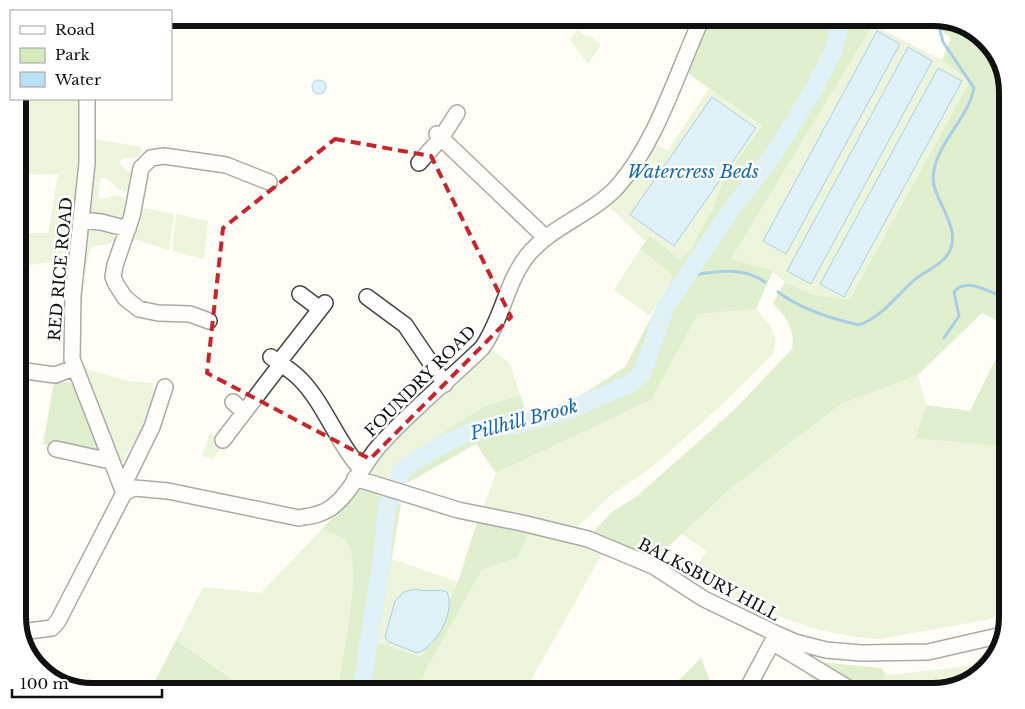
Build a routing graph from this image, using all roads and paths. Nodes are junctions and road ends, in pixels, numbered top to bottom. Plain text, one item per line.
1 (698, 26) edge
2 (87, 100) edge
3 (457, 113) dead end
4 (439, 136) junction
5 (419, 163) dead end
6 (269, 182) dead end
7 (81, 220) junction
8 (128, 229) junction
9 (546, 238) junction
10 (300, 294) dead end
11 (367, 297) dead end
12 (205, 322) dead end
13 (277, 361) junction
14 (74, 368) junction
15 (26, 371) edge
16 (445, 384) junction
17 (165, 387) dead end
18 (223, 440) dead end
19 (56, 449) dead end
20 (110, 461) junction
21 (358, 474) junction
22 (123, 490) junction
23 (28, 631) edge
24 (996, 636) edge
25 (775, 638) junction
26 (751, 683) edge
27 (839, 683) edge

1 - 9 street, FOUNDRY ROAD
2 - 7 street, RED RICE ROAD
3 - 4 street
4 - 5 street
4 - 9 street
6 - 8 street
7 - 8 street
7 - 14 street, RED RICE ROAD
8 - 12 street
9 - 16 street, FOUNDRY ROAD
10 - 13 street
11 - 16 street
13 - 18 street
13 - 21 street
14 - 15 street
14 - 20 street, RED RICE ROAD
16 - 21 street, FOUNDRY ROAD
17 - 22 street
19 - 20 street
20 - 22 street, RED RICE ROAD
21 - 22 street, FOUNDRY ROAD
21 - 25 street, BALKSBURY HILL
22 - 23 street
24 - 25 street, BALKSBURY HILL
25 - 26 street
25 - 27 street

